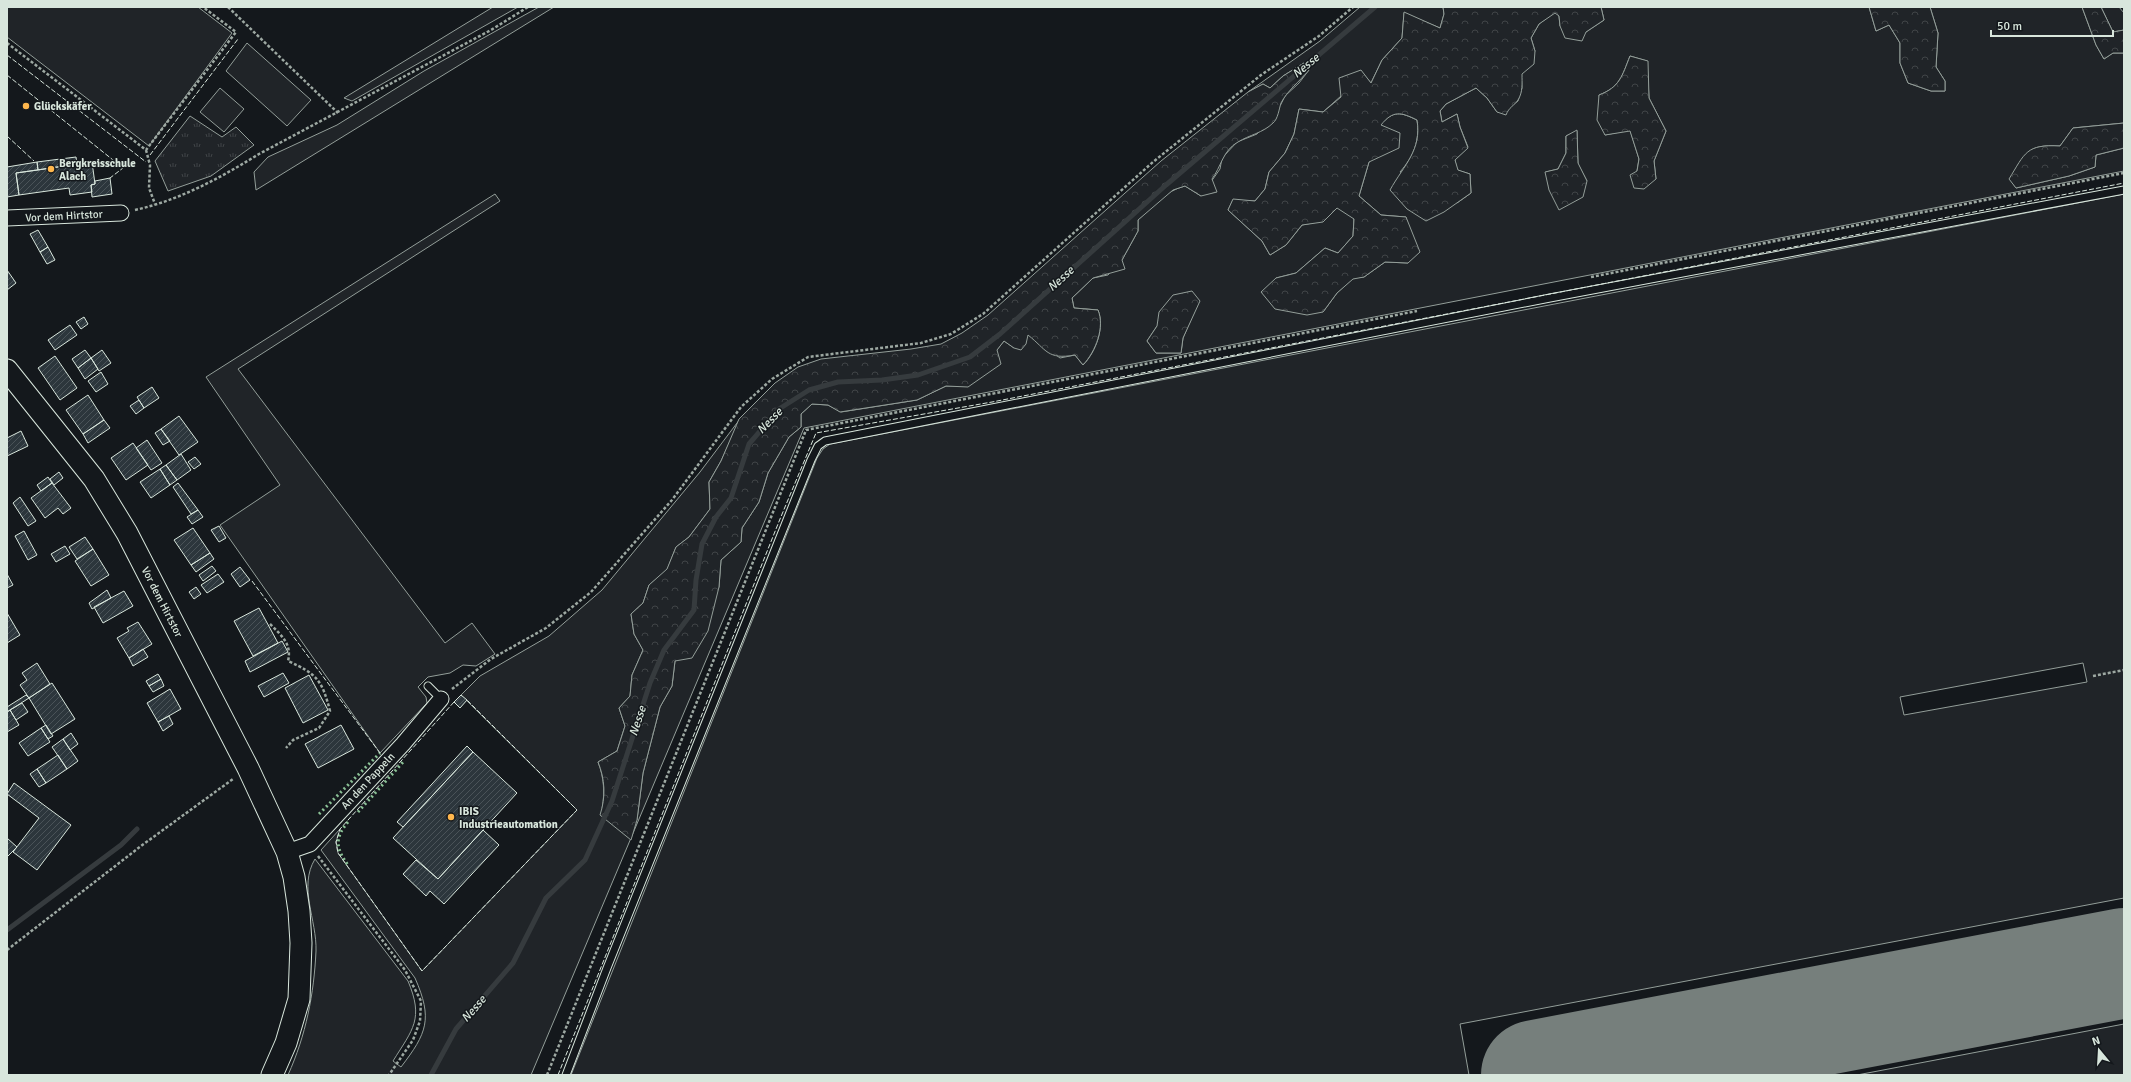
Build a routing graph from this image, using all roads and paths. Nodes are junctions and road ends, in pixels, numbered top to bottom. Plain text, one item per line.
1 (203, 7) edge
2 (228, 7) edge
3 (528, 7) edge
4 (1353, 7) edge
5 (7, 43) edge
6 (338, 113) junction
7 (146, 150) junction
8 (2124, 173) edge
9 (2124, 190) edge
10 (155, 204) junction
11 (121, 213) joint
12 (7, 218) edge
13 (1590, 277) dead end
14 (1418, 311) dead end
15 (7, 370) edge
16 (270, 624) dead end
17 (2124, 670) edge
18 (2093, 676) dead end
19 (428, 686) dead end
20 (441, 699) junction
21 (286, 748) dead end
22 (248, 768) junction
23 (310, 844) junction
24 (286, 852) junction
25 (7, 950) edge
26 (272, 1075) edge
27 (389, 1075) edge
28 (547, 1075) edge
29 (566, 1075) edge

1 - 7 path
2 - 6 path
3 - 6 path
4 - 20 path
5 - 7 path
6 - 10 path
7 - 10 path
8 - 13 path
9 - 29 lane
10 - 11 path
11 - 12 street, Vor dem Hirtstor
14 - 28 path
15 - 22 street, Vor dem Hirtstor
16 - 21 path
17 - 18 path
19 - 20 lane
20 - 23 street, An den Pappeln
22 - 24 street, Vor dem Hirtstor
22 - 25 path
23 - 24 street, An den Pappeln
23 - 27 path
24 - 26 street, Vor dem Hirtstor

